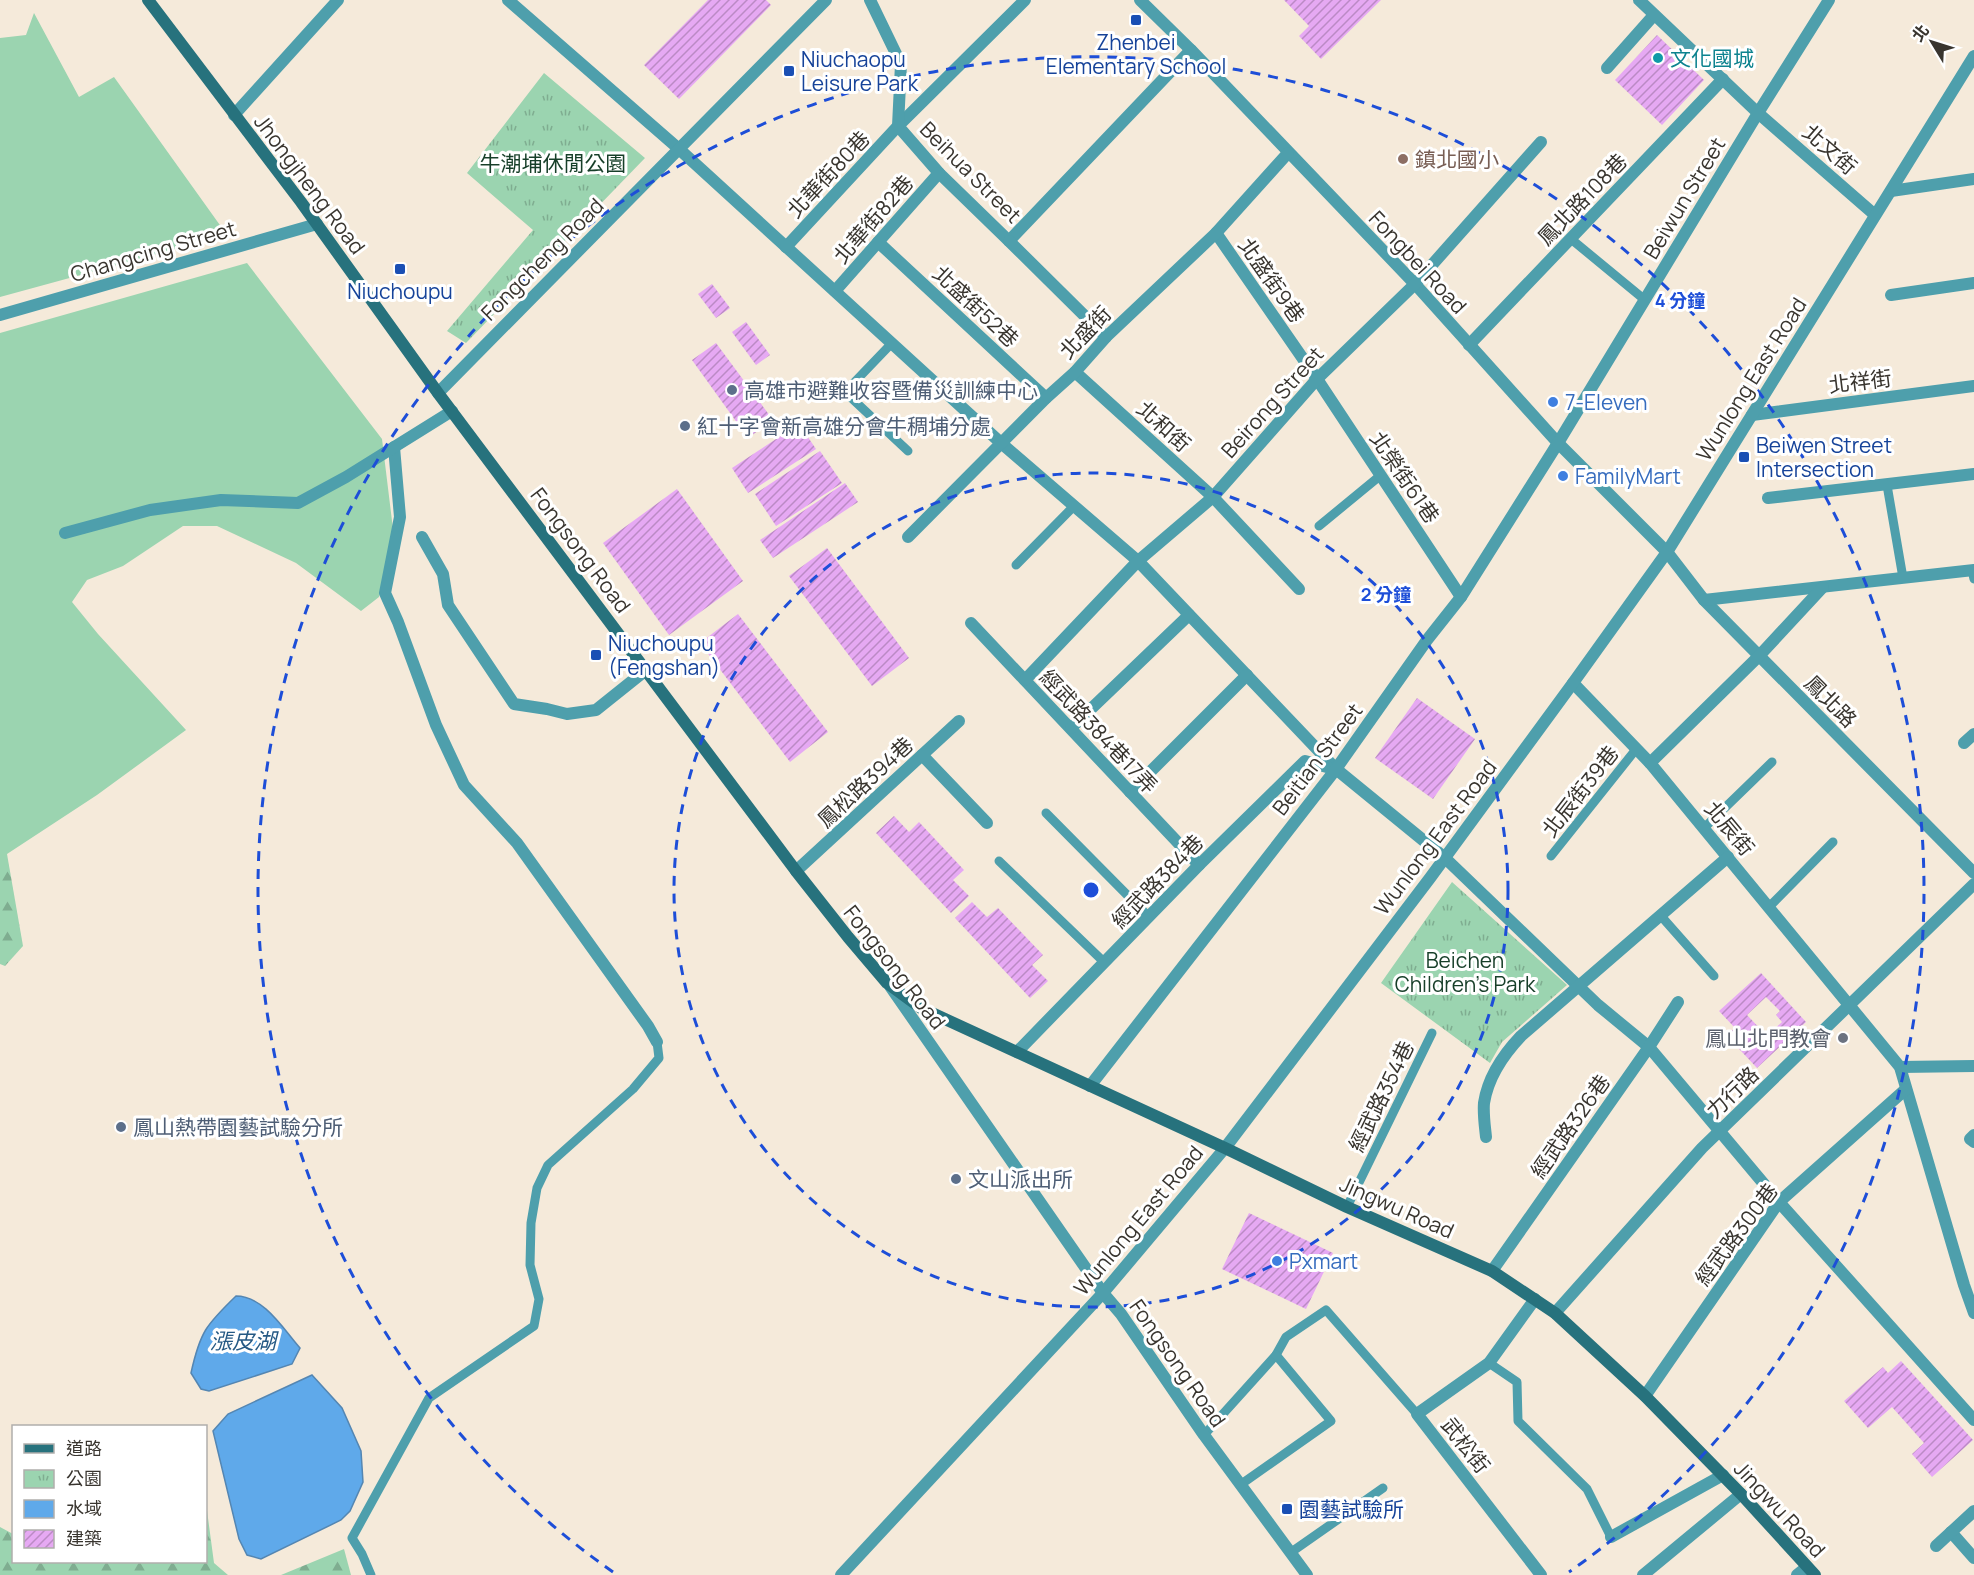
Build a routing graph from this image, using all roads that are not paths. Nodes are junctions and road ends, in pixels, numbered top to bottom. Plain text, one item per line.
1 (148, 0) edge
2 (338, 0) edge
3 (508, 0) edge
4 (826, 0) edge
5 (870, 0) edge
6 (1025, 0) edge
7 (1140, 0) edge
8 (1639, 0) edge
9 (1829, 0) edge
10 (1654, 15) junction
11 (1191, 50) junction
12 (1974, 56) edge
13 (1608, 68) dead end
14 (1723, 79) junction
15 (1758, 113) junction
16 (234, 115) junction
17 (898, 126) junction
18 (1541, 142) dead end
19 (679, 149) junction
20 (1288, 153) junction
21 (939, 173) junction
22 (1974, 179) edge
23 (1891, 191) junction
24 (1875, 215) junction
25 (317, 224) junction
26 (1216, 233) junction
27 (1571, 239) junction
28 (1009, 241) junction
29 (879, 242) junction
30 (786, 247) junction
31 (1415, 284) junction
32 (1974, 284) edge
33 (835, 291) junction
34 (1891, 295) dead end
35 (1645, 300) junction
36 (0, 315) edge
37 (1106, 337) junction
38 (892, 343) junction
39 (1470, 345) junction
40 (1075, 372) junction
41 (1317, 379) junction
42 (1974, 386) edge
43 (438, 393) junction
44 (1046, 398) junction
45 (452, 411) junction
46 (1752, 415) junction
47 (1001, 443) junction
48 (1558, 443) junction
49 (394, 447) junction
50 (908, 451) dead end
51 (1974, 474) edge
52 (1381, 476) junction
53 (1887, 484) junction
54 (1213, 497) junction
55 (1768, 498) dead end
56 (1074, 506) junction
57 (1319, 526) dead end
58 (65, 533) dead end
59 (422, 537) dead end
60 (908, 537) dead end
61 (1667, 552) junction
62 (1138, 561) junction
63 (1016, 565) dead end
64 (1973, 573) edge
65 (1903, 578) junction
66 (1823, 587) junction
67 (1299, 589) dead end
68 (1461, 597) junction
69 (1704, 600) junction
70 (1189, 615) junction
71 (971, 623) dead end
72 (1759, 656) junction
73 (646, 670) junction
74 (1246, 675) junction
75 (1025, 680) junction
76 (1573, 683) junction
77 (959, 721) dead end
78 (1071, 728) junction
79 (1974, 734) edge
80 (1964, 743) dead end
81 (1637, 748) junction
82 (922, 755) junction
83 (1772, 762) dead end
84 (1650, 763) junction
85 (1336, 769) junction
86 (1130, 792) junction
87 (1046, 813) dead end
88 (987, 823) dead end
89 (1704, 828) junction
90 (1833, 842) dead end
91 (1551, 856) dead end
92 (1728, 857) junction
93 (1445, 858) junction
94 (999, 861) dead end
95 (1199, 865) junction
96 (796, 871) junction
97 (1974, 873) edge
98 (1974, 884) edge
99 (1769, 907) junction
100 (1661, 916) junction
101 (1149, 917) junction
102 (1105, 963) junction
103 (1714, 976) dead end
104 (887, 982) junction
105 (1578, 986) junction
106 (1678, 1002) dead end
107 (1850, 1004) junction
108 (1432, 1033) dead end
109 (657, 1041) joint
110 (1649, 1047) junction
111 (1017, 1052) junction
112 (1974, 1066) edge
113 (1900, 1067) junction
114 (1090, 1086) junction
115 (1906, 1089) junction
116 (1720, 1131) junction
117 (1486, 1137) dead end
118 (1225, 1148) junction
119 (1779, 1202) junction
120 (1347, 1207) junction
121 (1492, 1271) junction
122 (1103, 1293) junction
123 (1535, 1299) junction
124 (1555, 1313) junction
125 (1974, 1314) edge
126 (1276, 1355) junction
127 (1489, 1363) junction
128 (1645, 1396) junction
129 (1417, 1414) junction
130 (1974, 1420) edge
131 (1204, 1435) junction
132 (1723, 1475) junction
133 (1240, 1485) junction
134 (1383, 1488) dead end
135 (1741, 1494) junction
136 (1974, 1511) edge
137 (1951, 1532) junction
138 (1611, 1537) joint
139 (1936, 1546) dead end
140 (1290, 1553) junction
141 (1974, 1558) edge
142 (1806, 1572) edge
143 (370, 1575) edge
144 (841, 1575) edge
145 (1307, 1575) edge
146 (1541, 1575) edge
147 (1643, 1575) edge

1 - 16 main road, Jhongjheng Road
2 - 16 street
3 - 19 street
4 - 19 street, Fongcheng Road
5 - 17 street
6 - 17 street, Beihua Street
7 - 11 street, Fongbei Road
8 - 10 street
9 - 15 street, Beiwun Street
10 - 13 street
10 - 14 street
11 - 20 street, Fongbei Road
11 - 28 street, Beihua Street
12 - 23 street, Wunlong East Road
14 - 15 street
14 - 27 street, 鳳北路108巷
15 - 24 street, 北文街
15 - 35 street, Beiwun Street
16 - 25 main road, Jhongjheng Road
17 - 21 street, Beihua Street
17 - 30 street, 北華街80巷
18 - 31 street, Beirong Street
19 - 30 street
19 - 43 street, Fongcheng Road
20 - 26 street, 北盛街
20 - 31 street, Fongbei Road
21 - 28 street, Beihua Street
21 - 29 street, 北華街82巷
22 - 23 street
23 - 24 street, Wunlong East Road
24 - 46 street, Wunlong East Road
25 - 36 street, Changcing Street
25 - 43 main road, Jhongjheng Road
26 - 37 street, 北盛街
26 - 41 street, 北盛街9巷
27 - 35 lane
27 - 39 street, 鳳北路108巷
28 - 37 street
29 - 33 street, 北華街82巷
29 - 44 street, 北盛街52巷
30 - 33 street
31 - 39 street, Fongbei Road
31 - 41 street, Beirong Street
32 - 34 street
33 - 38 street
35 - 48 street, Beiwun Street
37 - 40 street, 北盛街
38 - 47 street
38 - 50 lane
39 - 48 street, Fongbei Road
40 - 44 street, 北盛街
40 - 54 street, 北和街
41 - 52 street, 北榮街61巷
41 - 54 street, Beirong Street
42 - 46 street, 北祥街
43 - 45 main road, Fongsong Road
44 - 47 street, 北盛街
45 - 49 street
45 - 73 main road, Fongsong Road
46 - 61 street, Wunlong East Road
47 - 56 street
47 - 60 street, 北盛街
48 - 61 street, Fongbei Road
48 - 68 street, Beitian Street
49 - 58 street
49 - 109 street
51 - 53 street
52 - 57 lane
52 - 68 street, 北榮街61巷
53 - 55 street
53 - 65 lane
54 - 62 street, Beirong Street
54 - 67 street, 北和街
56 - 62 street
56 - 63 lane
59 - 73 street
61 - 69 street, 鳳北路
61 - 76 street, Wunlong East Road
62 - 70 street
62 - 75 street, Beirong Street
64 - 65 street
65 - 66 street
66 - 69 street
66 - 72 street
68 - 85 street, Beitian Street
69 - 72 street, 鳳北路
70 - 74 street
70 - 78 street
71 - 75 street, 經武路384巷17弄
72 - 84 street
72 - 97 street, 鳳北路
73 - 96 main road, Fongsong Road
74 - 85 street
74 - 86 street
75 - 78 street, 經武路384巷17弄
76 - 81 street, 北辰街
76 - 93 street, Wunlong East Road
77 - 82 street, 鳳松路394巷
78 - 86 street, 經武路384巷17弄
79 - 80 street
81 - 84 street, 北辰街
81 - 91 lane, 北辰街39巷
82 - 88 street
82 - 96 street, 鳳松路394巷
83 - 89 lane
84 - 89 street, 北辰街
85 - 93 street
85 - 95 street, 經武路384巷
85 - 114 street, Beitian Street
86 - 95 street, 經武路384巷17弄
87 - 101 lane
89 - 92 street, 北辰街
90 - 99 lane
92 - 99 street, 北辰街
92 - 100 street
93 - 105 street
93 - 118 street, Wunlong East Road
94 - 102 lane
95 - 101 street, 經武路384巷
96 - 104 main road, Fongsong Road
98 - 107 street, 力行路
99 - 107 street, 北辰街
100 - 103 lane
100 - 105 street
101 - 102 street, 經武路384巷
102 - 111 street, 經武路384巷
104 - 111 main road, Jingwu Road
104 - 122 street, Fongsong Road
105 - 110 street
105 - 117 street
106 - 110 street, 經武路326巷
107 - 113 street, 北辰街
107 - 116 street, 力行路
108 - 120 lane, 經武路354巷
109 - 143 lane
110 - 116 street
110 - 121 street, 經武路326巷
111 - 114 main road, Jingwu Road
112 - 113 street
113 - 115 street
114 - 118 main road, Jingwu Road
115 - 119 street, 經武路300巷
115 - 125 street
116 - 119 street
116 - 124 street, 力行路
118 - 120 main road, Jingwu Road
118 - 122 street, Wunlong East Road
119 - 128 street, 經武路300巷
119 - 130 street
120 - 121 main road, Jingwu Road
121 - 123 main road, Jingwu Road
122 - 131 street, Fongsong Road
122 - 144 street, Wunlong East Road
123 - 124 main road, Jingwu Road
123 - 127 street, 武松街
124 - 128 main road, Jingwu Road
126 - 129 lane
126 - 131 lane
126 - 133 lane
127 - 129 street, 武松街
127 - 138 lane
128 - 132 main road, Jingwu Road
129 - 146 street, 武松街
131 - 133 street, Fongsong Road
132 - 135 main road, Jingwu Road
132 - 138 street
133 - 140 street, Fongsong Road
134 - 140 lane
135 - 142 main road, Jingwu Road
135 - 147 street
136 - 137 street
137 - 139 street
137 - 141 street
140 - 145 street, Fongsong Road

